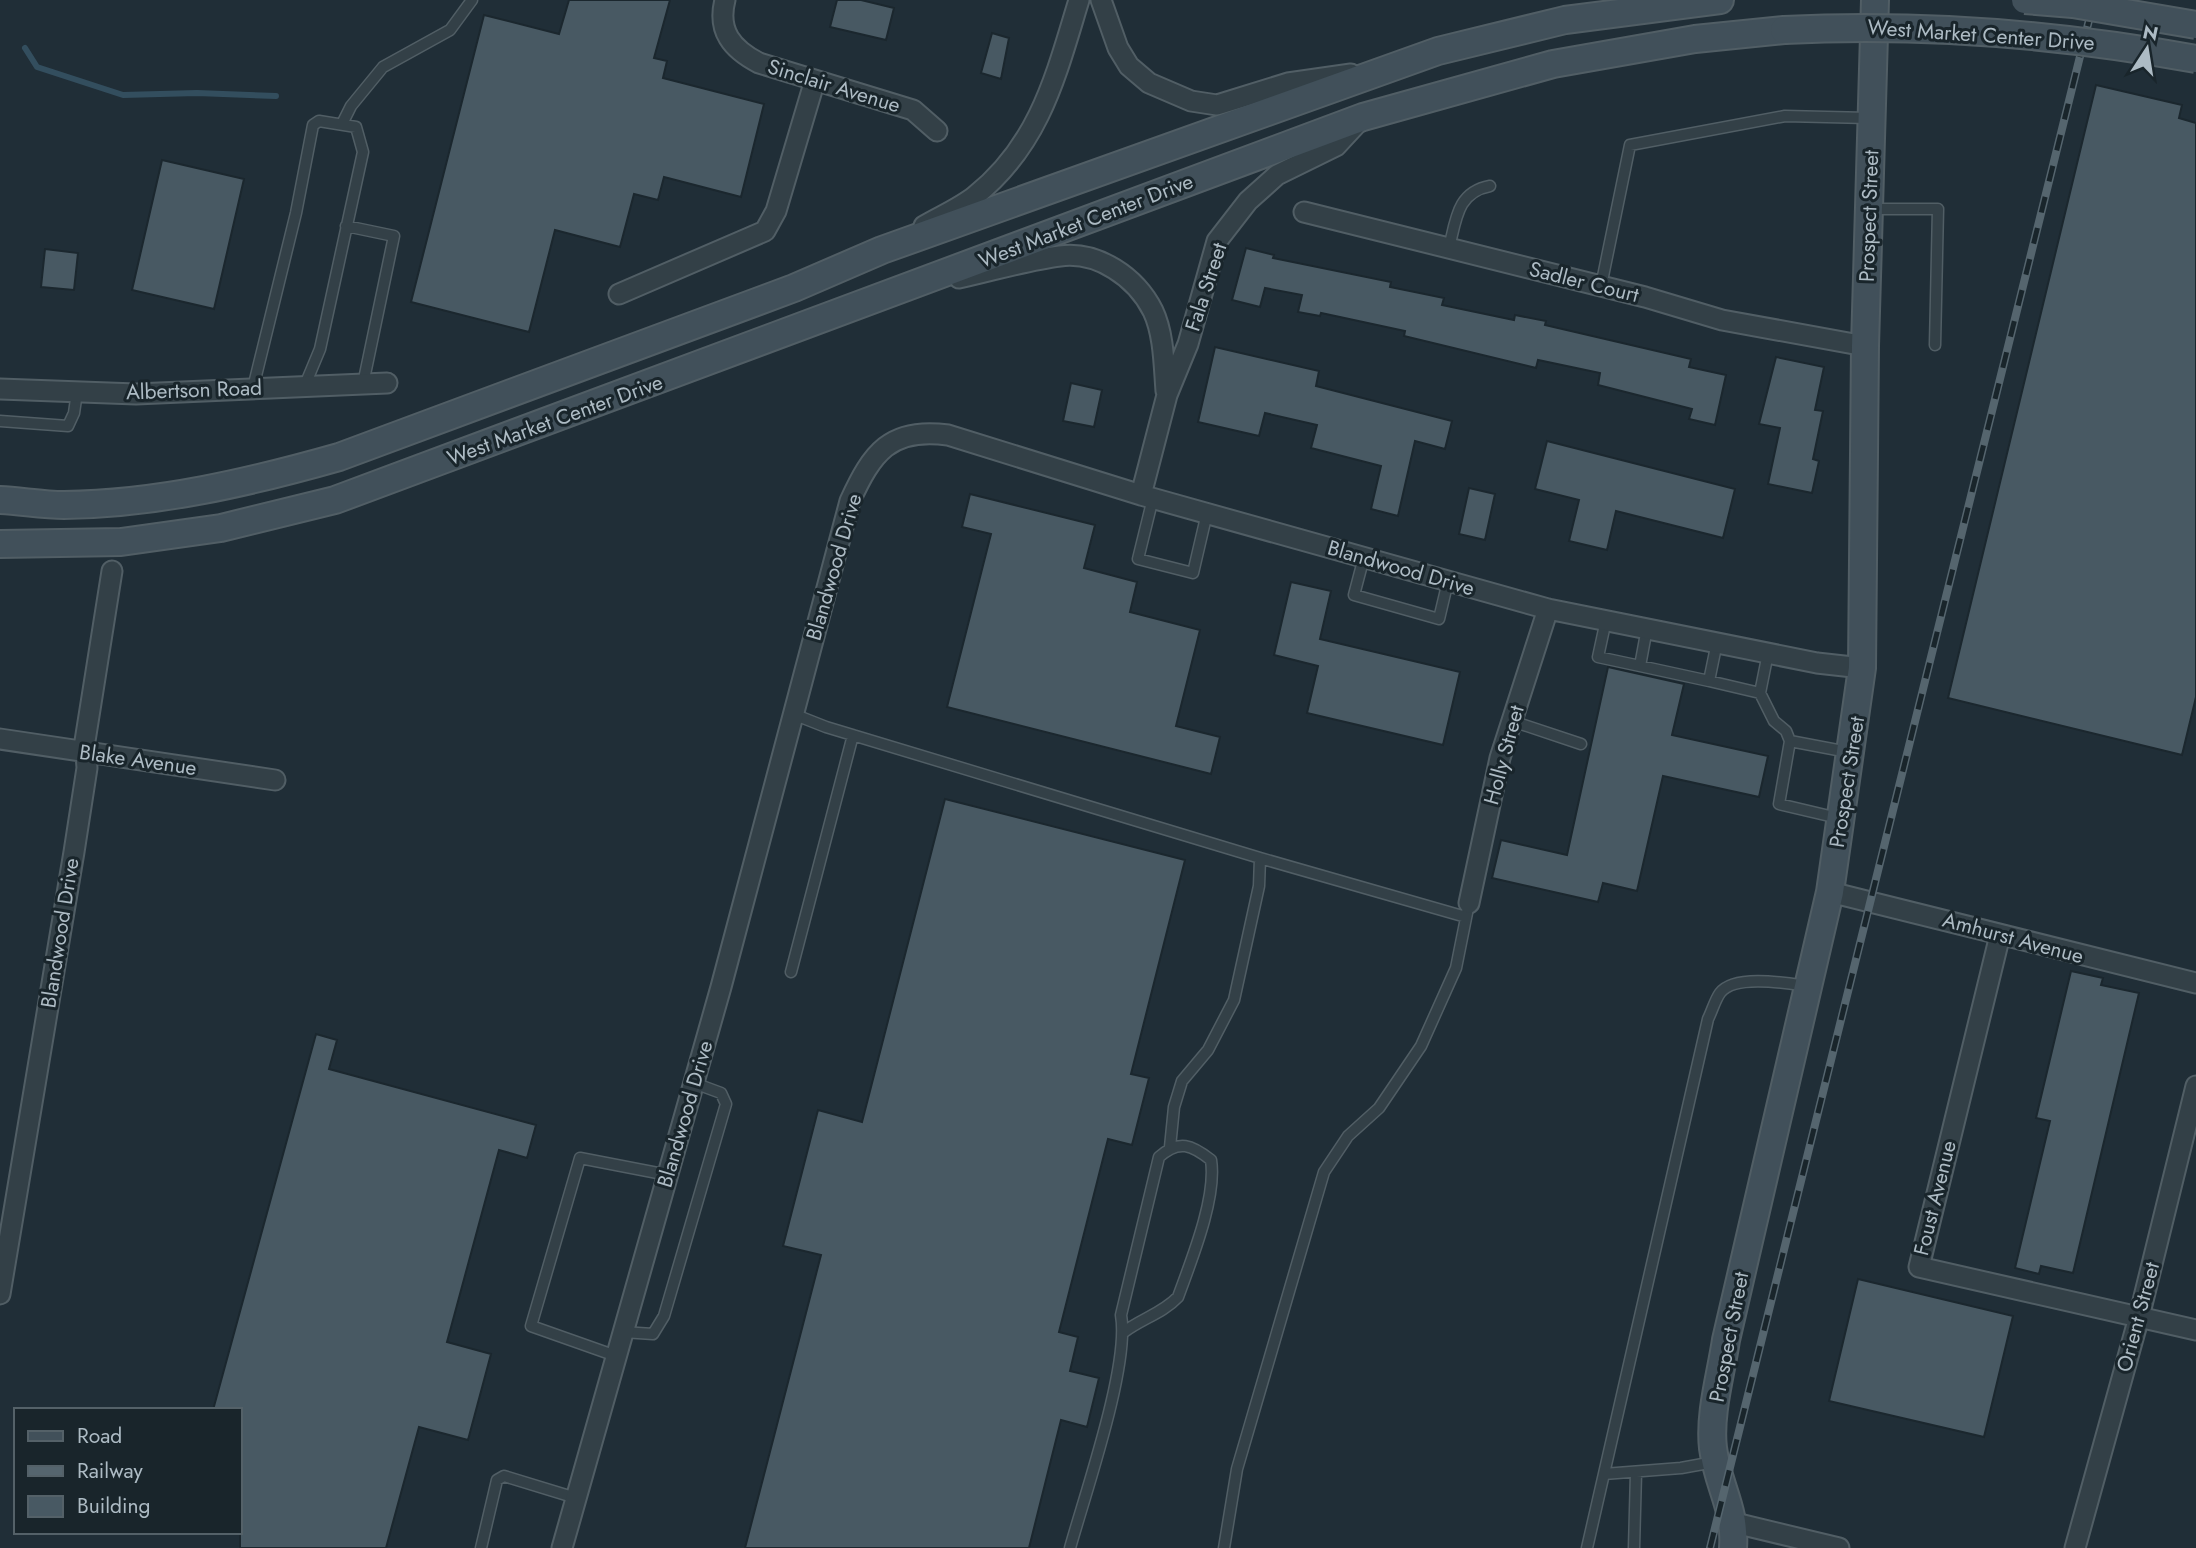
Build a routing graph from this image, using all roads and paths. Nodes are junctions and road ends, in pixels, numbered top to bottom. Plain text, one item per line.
1 (472, 0) edge
2 (725, 0) edge
3 (1079, 0) edge
4 (1101, 0) edge
5 (1720, 0) edge
6 (1875, 0) edge
7 (2025, 0) edge
8 (2196, 25) edge
9 (2196, 59) edge
10 (1390, 68) junction
11 (815, 80) junction
12 (1363, 117) junction
13 (1871, 117) junction
14 (342, 124) junction
15 (937, 131) dead end
16 (1490, 186) dead end
17 (1869, 209) junction
18 (1304, 212) dead end
19 (346, 226) junction
20 (1449, 248) junction
21 (883, 250) junction
22 (1601, 286) junction
23 (901, 290) junction
24 (619, 294) dead end
25 (1935, 345) dead end
26 (1865, 346) junction
27 (387, 383) dead end
28 (305, 384) junction
29 (363, 384) junction
30 (253, 388) junction
31 (0, 389) edge
32 (77, 391) junction
33 (1167, 395) junction
34 (0, 421) edge
35 (1147, 496) junction
36 (0, 500) edge
37 (1207, 513) junction
38 (0, 544) edge
39 (1364, 557) junction
40 (111, 571) dead end
41 (1448, 581) junction
42 (1548, 609) junction
43 (1606, 620) junction
44 (1647, 628) junction
45 (1717, 642) junction
46 (1768, 653) junction
47 (1640, 666) junction
48 (1862, 668) junction
49 (1709, 681) junction
50 (1760, 693) junction
51 (793, 714) junction
52 (1512, 721) junction
53 (853, 735) junction
54 (0, 739) edge
55 (1790, 741) junction
56 (1581, 744) dead end
57 (86, 752) junction
58 (1852, 753) junction
59 (275, 780) dead end
60 (1842, 818) junction
61 (1260, 858) junction
62 (1830, 892) junction
63 (1467, 910) junction
64 (2000, 934) junction
65 (791, 972) dead end
66 (2196, 983) edge
67 (1807, 986) junction
68 (694, 1083) junction
69 (2196, 1086) edge
70 (1170, 1147) junction
71 (668, 1175) junction
72 (0, 1294) edge
73 (2139, 1317) junction
74 (2196, 1330) edge
75 (623, 1332) junction
76 (1124, 1332) junction
77 (616, 1356) junction
78 (1715, 1462) junction
79 (1636, 1473) junction
80 (1604, 1474) junction
81 (576, 1498) junction
82 (1734, 1536) edge
83 (1817, 1546) edge
84 (481, 1548) edge
85 (562, 1548) edge
86 (1070, 1548) edge
87 (1224, 1548) edge
88 (1587, 1548) edge
89 (1634, 1548) edge
90 (1839, 1548) edge
91 (2076, 1548) edge

1 - 14 lane
2 - 11 street, Sinclair Avenue
3 - 21 street
4 - 10 street
5 - 10 main road, West Market Center Drive
6 - 13 main road, Prospect Street
7 - 8 main road, West Market Center Drive, bridge
9 - 12 main road, West Market Center Drive, bridge
10 - 21 main road, West Market Center Drive
11 - 15 street, Sinclair Avenue
11 - 24 street
12 - 23 main road, West Market Center Drive
12 - 33 street, Fala Street
13 - 17 main road, Prospect Street
13 - 22 lane
14 - 19 lane
14 - 30 lane
16 - 20 lane
17 - 25 lane
17 - 26 main road, Prospect Street
18 - 20 street, Sadler Court
19 - 28 lane
19 - 29 lane
20 - 22 street, Sadler Court
21 - 36 main road, West Market Center Drive
22 - 26 street, Sadler Court
23 - 33 street, Fala Street
23 - 38 main road, West Market Center Drive
26 - 48 main road, Prospect Street
27 - 29 street, Albertson Road
28 - 29 street, Albertson Road
28 - 30 street, Albertson Road
30 - 32 street, Albertson Road
31 - 32 street, Albertson Road
32 - 34 lane
33 - 35 street, Fala Street
35 - 37 street, Blandwood Drive
35 - 37 lane
35 - 51 street, Blandwood Drive
37 - 39 street, Blandwood Drive
39 - 41 street, Blandwood Drive
39 - 41 lane
40 - 57 street, Blandwood Drive
41 - 42 street, Blandwood Drive
42 - 43 street, Blandwood Drive
42 - 52 street, Holly Street
43 - 44 street, Blandwood Drive
43 - 47 lane
44 - 45 street, Blandwood Drive
44 - 47 lane
45 - 46 street, Blandwood Drive
45 - 49 lane
46 - 48 street, Blandwood Drive
46 - 50 lane
47 - 49 lane
48 - 58 main road, Prospect Street
49 - 50 lane
50 - 55 lane
51 - 53 lane
51 - 68 street, Blandwood Drive
52 - 56 lane
52 - 63 street, Holly Street
53 - 61 lane
53 - 65 lane
54 - 57 street, Blake Avenue
55 - 58 lane
55 - 60 lane
57 - 59 street, Blake Avenue
57 - 72 street, Blandwood Drive
58 - 60 main road, Prospect Street
60 - 62 main road, Prospect Street
61 - 63 lane
61 - 70 lane
62 - 64 street, Amhurst Avenue
62 - 67 main road, Prospect Street
63 - 87 lane
64 - 66 street, Amhurst Avenue
64 - 73 street, Foust Avenue
67 - 78 main road, Prospect Street
67 - 80 lane
68 - 71 street, Blandwood Drive
68 - 75 lane
69 - 73 street, Orient Street
70 - 76 lane
70 - 76 lane
71 - 75 street, Blandwood Drive
71 - 77 lane
73 - 74 street, Foust Avenue
73 - 91 street, Orient Street
75 - 77 street, Blandwood Drive
76 - 86 lane
77 - 81 street, Blandwood Drive
78 - 79 lane
78 - 82 main road, Prospect Street
79 - 80 lane
79 - 89 lane
80 - 88 lane
81 - 84 lane
81 - 85 street, Blandwood Drive
82 - 83 street
83 - 90 street

